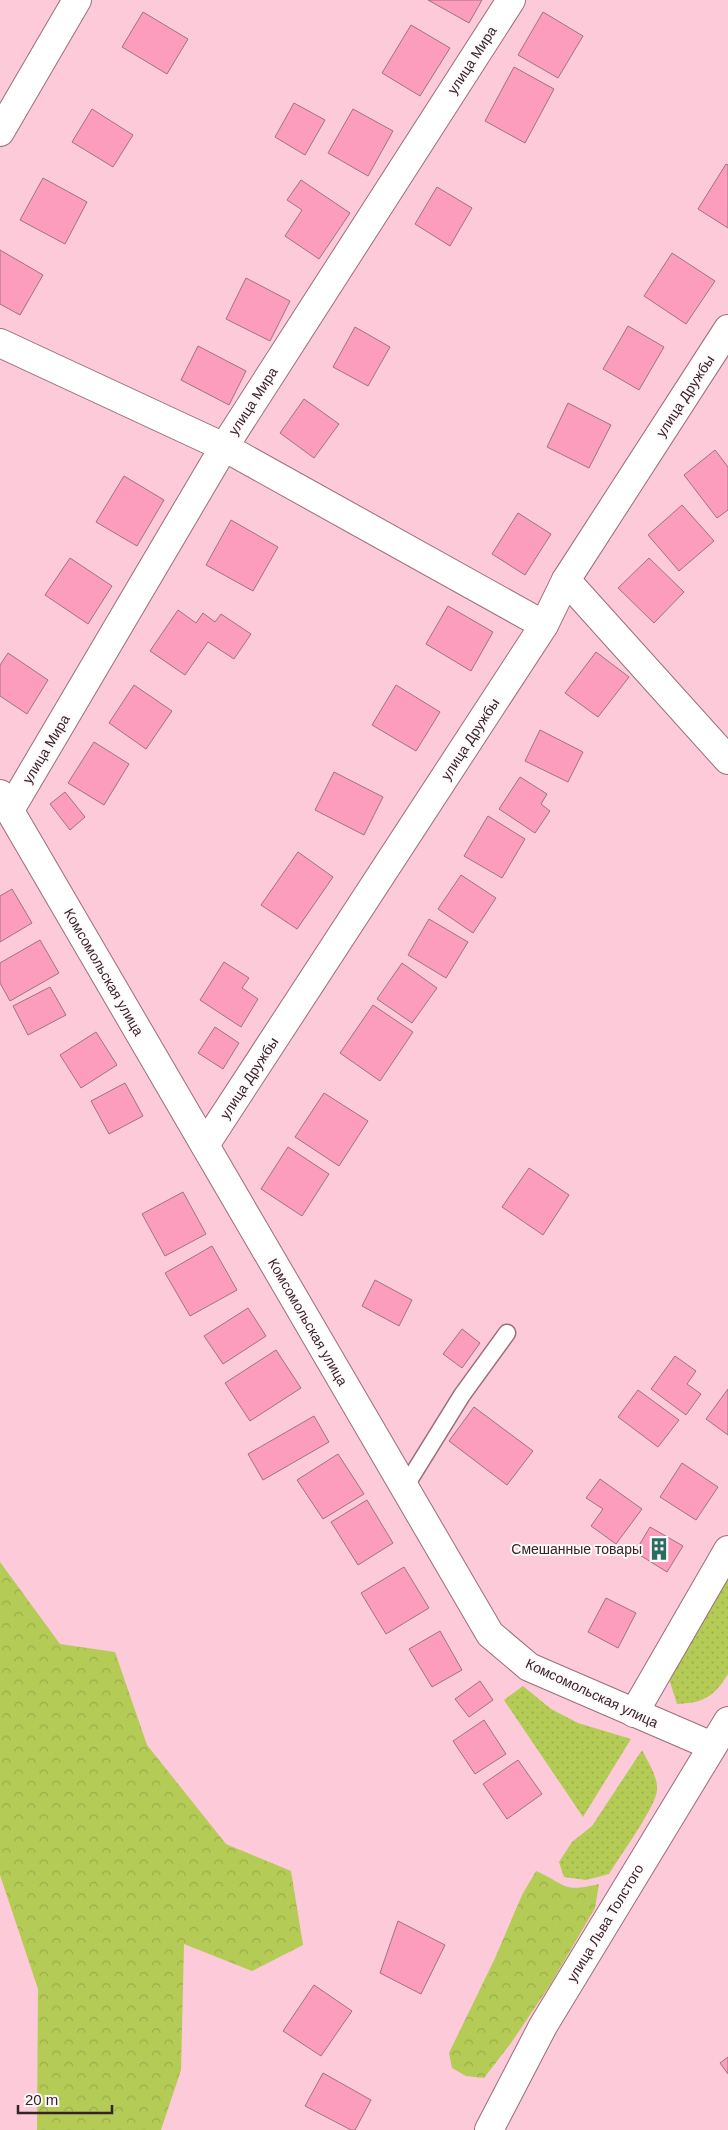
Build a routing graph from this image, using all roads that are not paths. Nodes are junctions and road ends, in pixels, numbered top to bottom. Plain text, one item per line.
1 (77, 0) edge
2 (511, 0) edge
3 (0, 132) edge
4 (728, 329) edge
5 (0, 344) edge
6 (224, 447) junction
7 (566, 580) junction
8 (544, 625) junction
9 (728, 760) edge
10 (5, 802) edge
11 (206, 1146) junction
12 (507, 1333) dead end
13 (405, 1486) junction
14 (728, 1550) edge
15 (634, 1714) junction
16 (728, 1721) edge
17 (712, 1746) junction
18 (489, 2130) edge

1 - 3 street
2 - 6 street, улица Мира
4 - 7 street, улица Дружбы
5 - 6 street
6 - 8 street
6 - 10 street, улица Мира
7 - 8 street, улица Дружбы
7 - 9 street
8 - 11 street, улица Дружбы
10 - 11 street, Комсомольская улица
11 - 13 street, Комсомольская улица
12 - 13 lane
13 - 15 street, Комсомольская улица
14 - 15 street
15 - 17 street, Комсомольская улица
16 - 17 street, улица Льва Толстого
17 - 18 street, улица Льва Толстого

